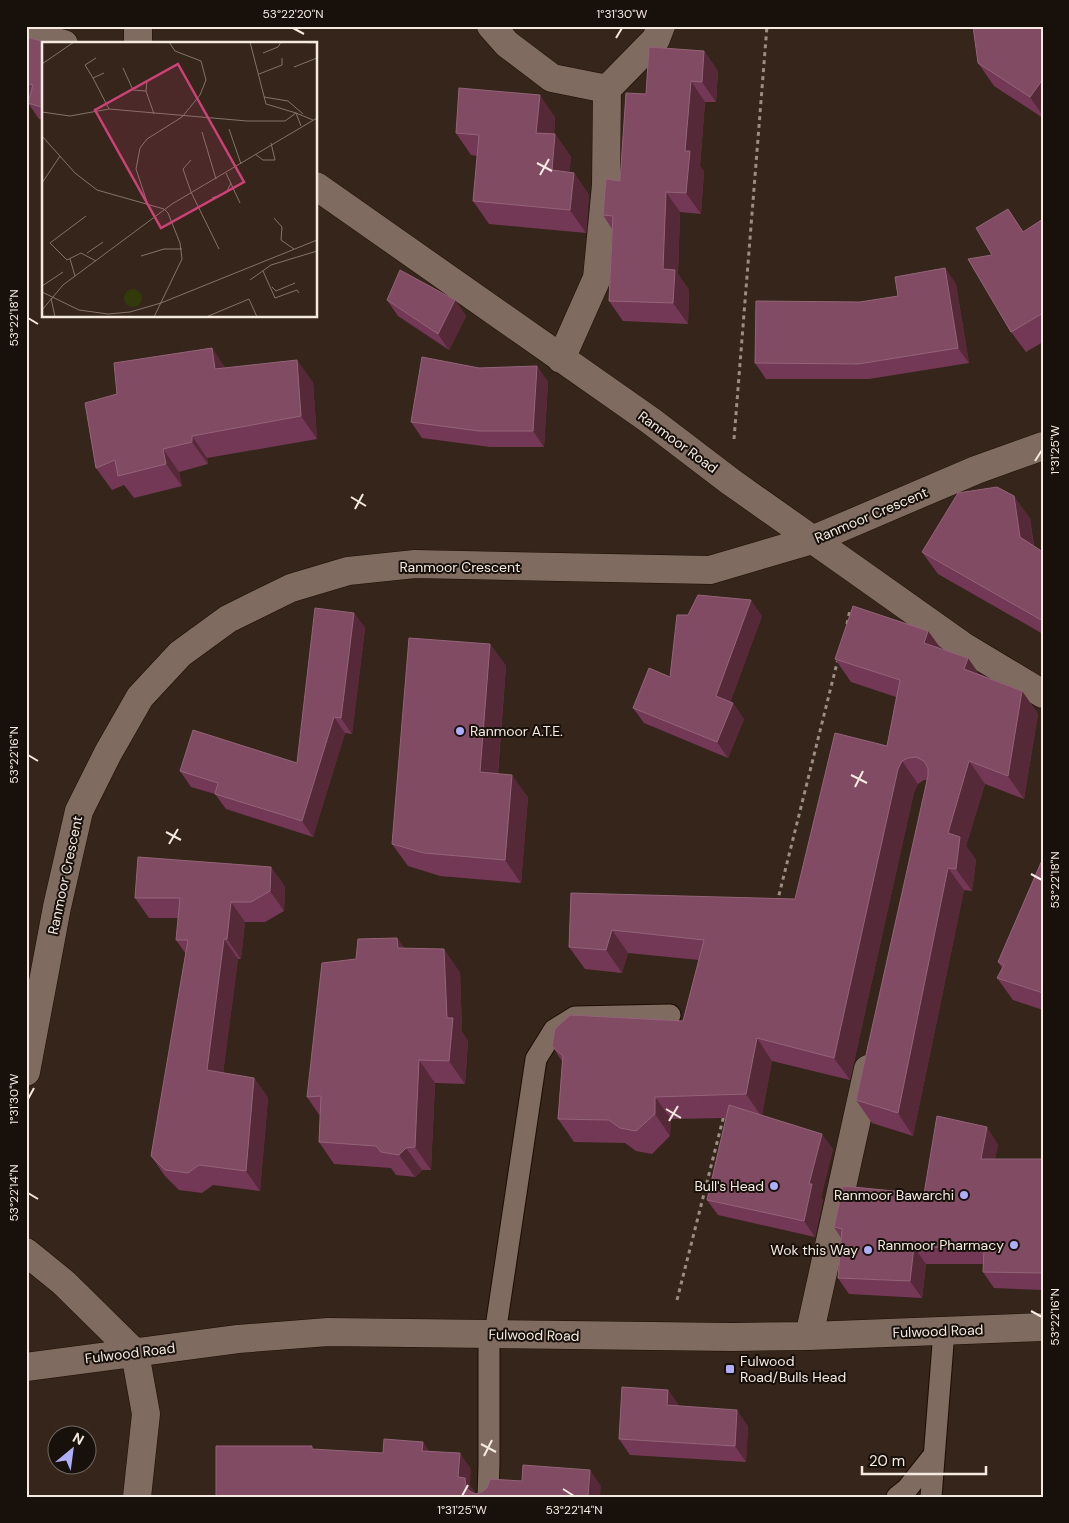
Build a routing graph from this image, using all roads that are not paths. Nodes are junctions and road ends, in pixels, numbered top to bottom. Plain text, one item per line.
1 (138, 26) edge
2 (491, 26) edge
3 (661, 26) edge
4 (26, 34) edge
5 (56, 42) edge
6 (138, 42) edge
7 (607, 89) junction
8 (318, 187) edge
9 (561, 359) junction
10 (1043, 446) edge
11 (812, 540) junction
12 (1043, 694) edge
13 (670, 1014) dead end
14 (873, 1046) edge
15 (26, 1072) edge
16 (26, 1252) edge
17 (1043, 1327) edge
18 (944, 1331) junction
19 (492, 1334) junction
20 (809, 1336) junction
21 (136, 1353) junction
22 (26, 1367) edge
23 (934, 1456) junction
24 (137, 1497) edge
25 (488, 1497) edge
26 (897, 1497) edge
27 (931, 1497) edge

1 - 6 street
2 - 7 street
3 - 7 street
4 - 5 street
7 - 9 street
8 - 9 street, Ranmoor Road
9 - 11 street, Ranmoor Road
10 - 11 street, Ranmoor Crescent
11 - 12 street, Ranmoor Road
11 - 15 street, Ranmoor Crescent
13 - 19 lane
14 - 20 street
16 - 21 street
17 - 18 street, Fulwood Road
18 - 20 street, Fulwood Road
18 - 23 lane
19 - 20 street, Fulwood Road
19 - 21 street, Fulwood Road
19 - 25 lane
21 - 22 street, Fulwood Road
21 - 24 street
23 - 26 lane
23 - 27 lane

